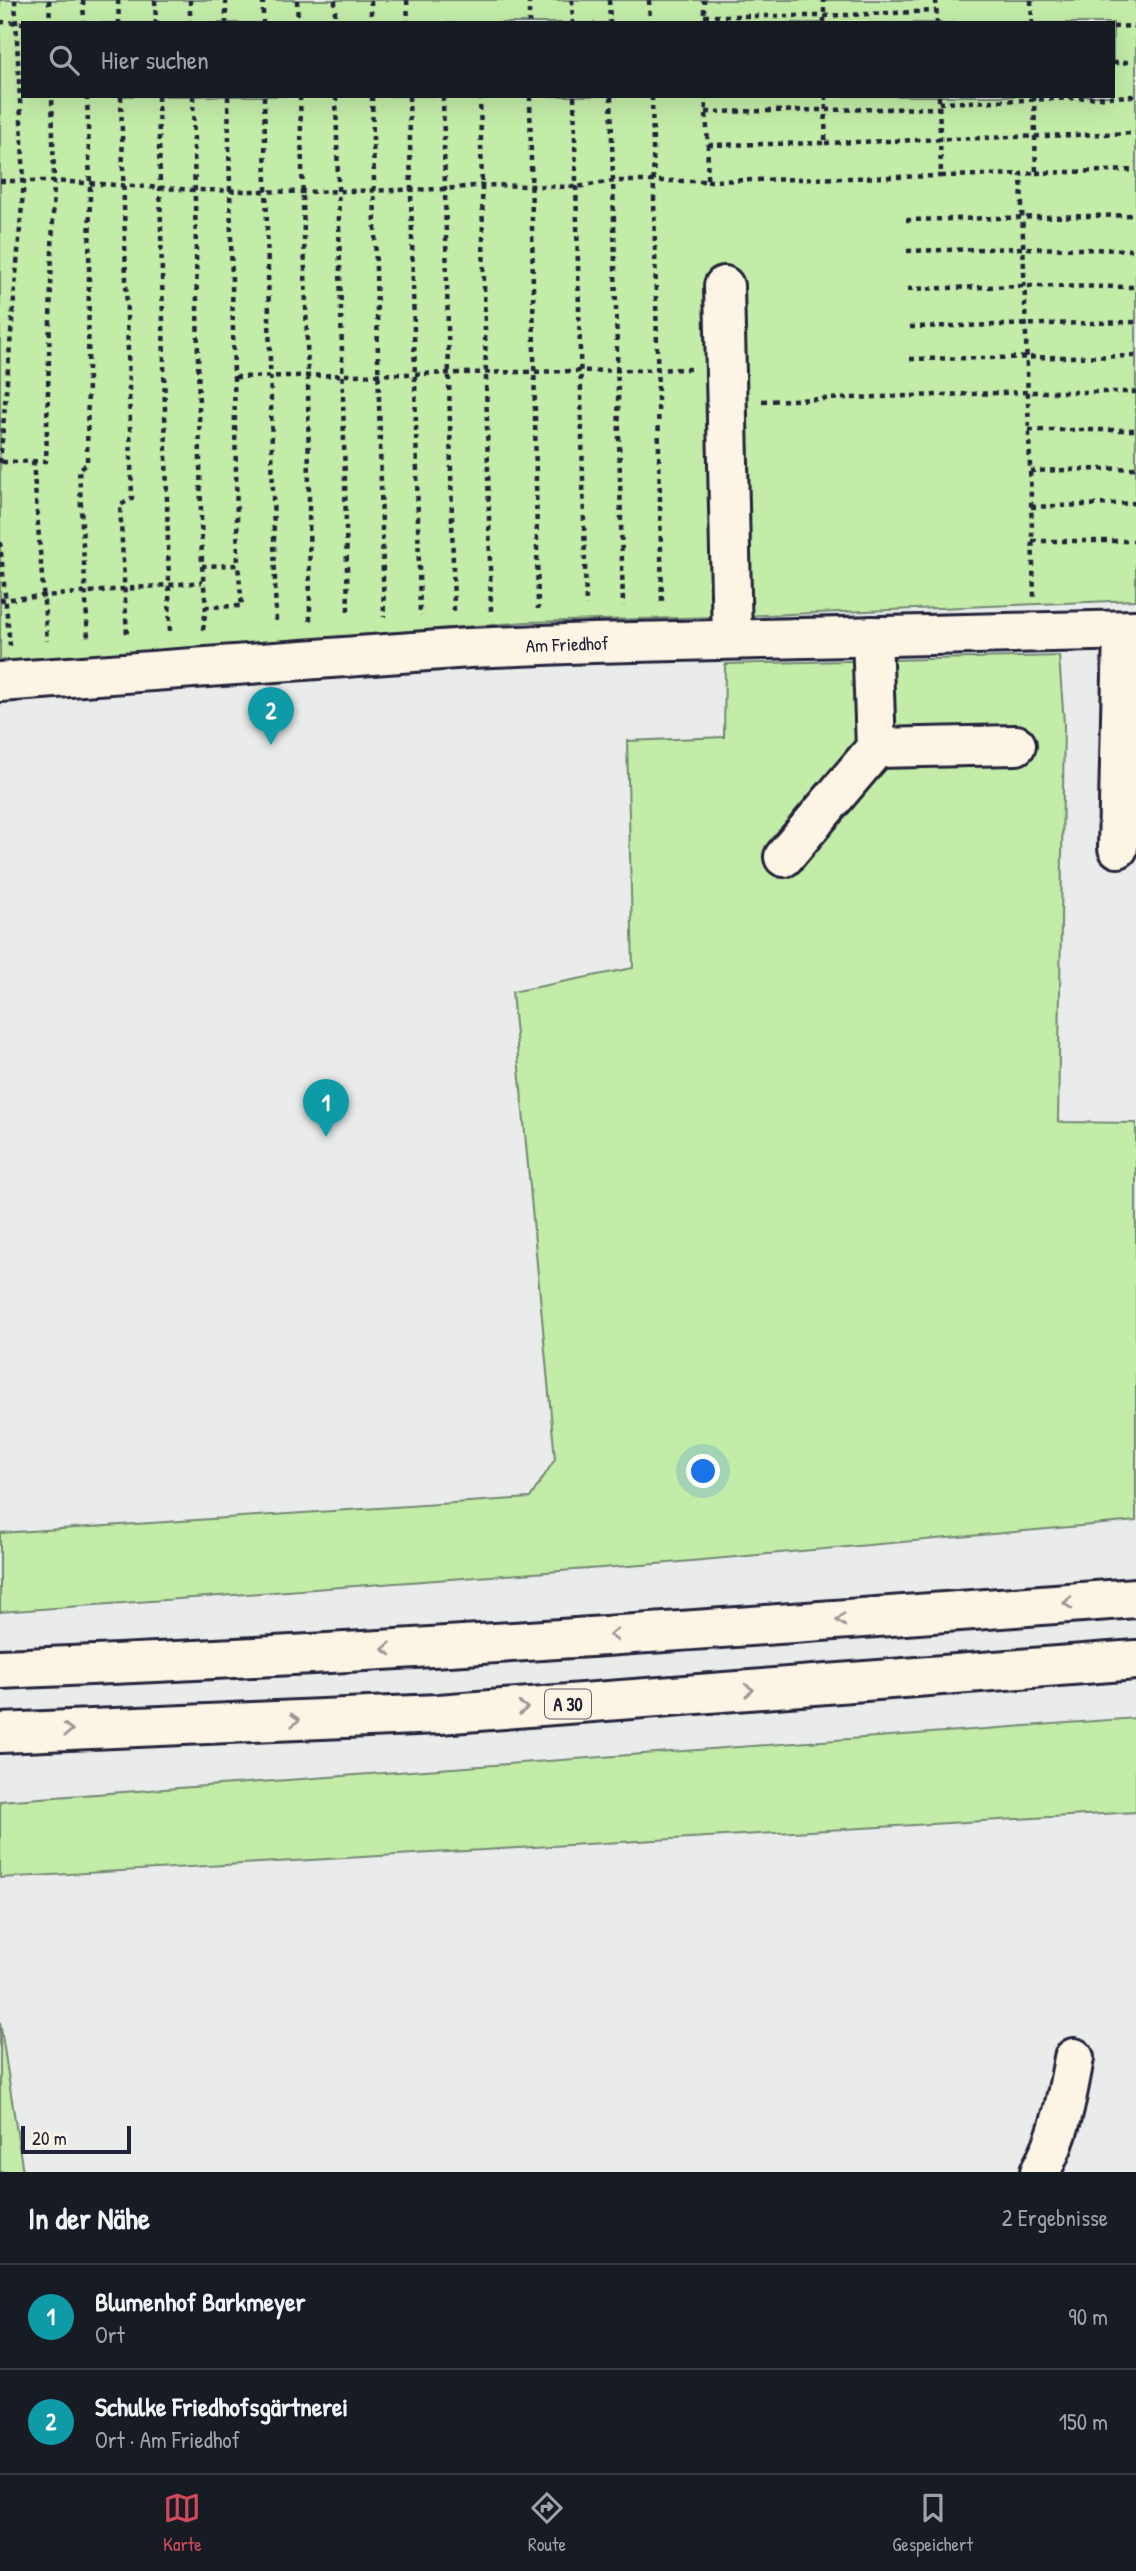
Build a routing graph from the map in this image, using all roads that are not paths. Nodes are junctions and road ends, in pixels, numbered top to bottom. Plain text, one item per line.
1 (724, 286) dead end
2 (1130, 631) edge
3 (872, 636) junction
4 (732, 639) junction
5 (5, 668) edge
6 (1016, 745) dead end
7 (876, 748) junction
8 (1118, 848) dead end
9 (784, 857) dead end
10 (1136, 1598) edge
11 (1136, 1660) edge
12 (0, 1669) edge
13 (0, 1732) edge
14 (1074, 2059) dead end
15 (1040, 2172) edge

1 - 4 main road
2 - 3 main road, Am Friedhof
2 - 8 main road
3 - 4 main road, Am Friedhof
3 - 7 main road
4 - 5 main road, Am Friedhof
6 - 7 main road
7 - 9 main road
10 -> 12 main road
13 -> 11 main road, A 30
14 - 15 main road

